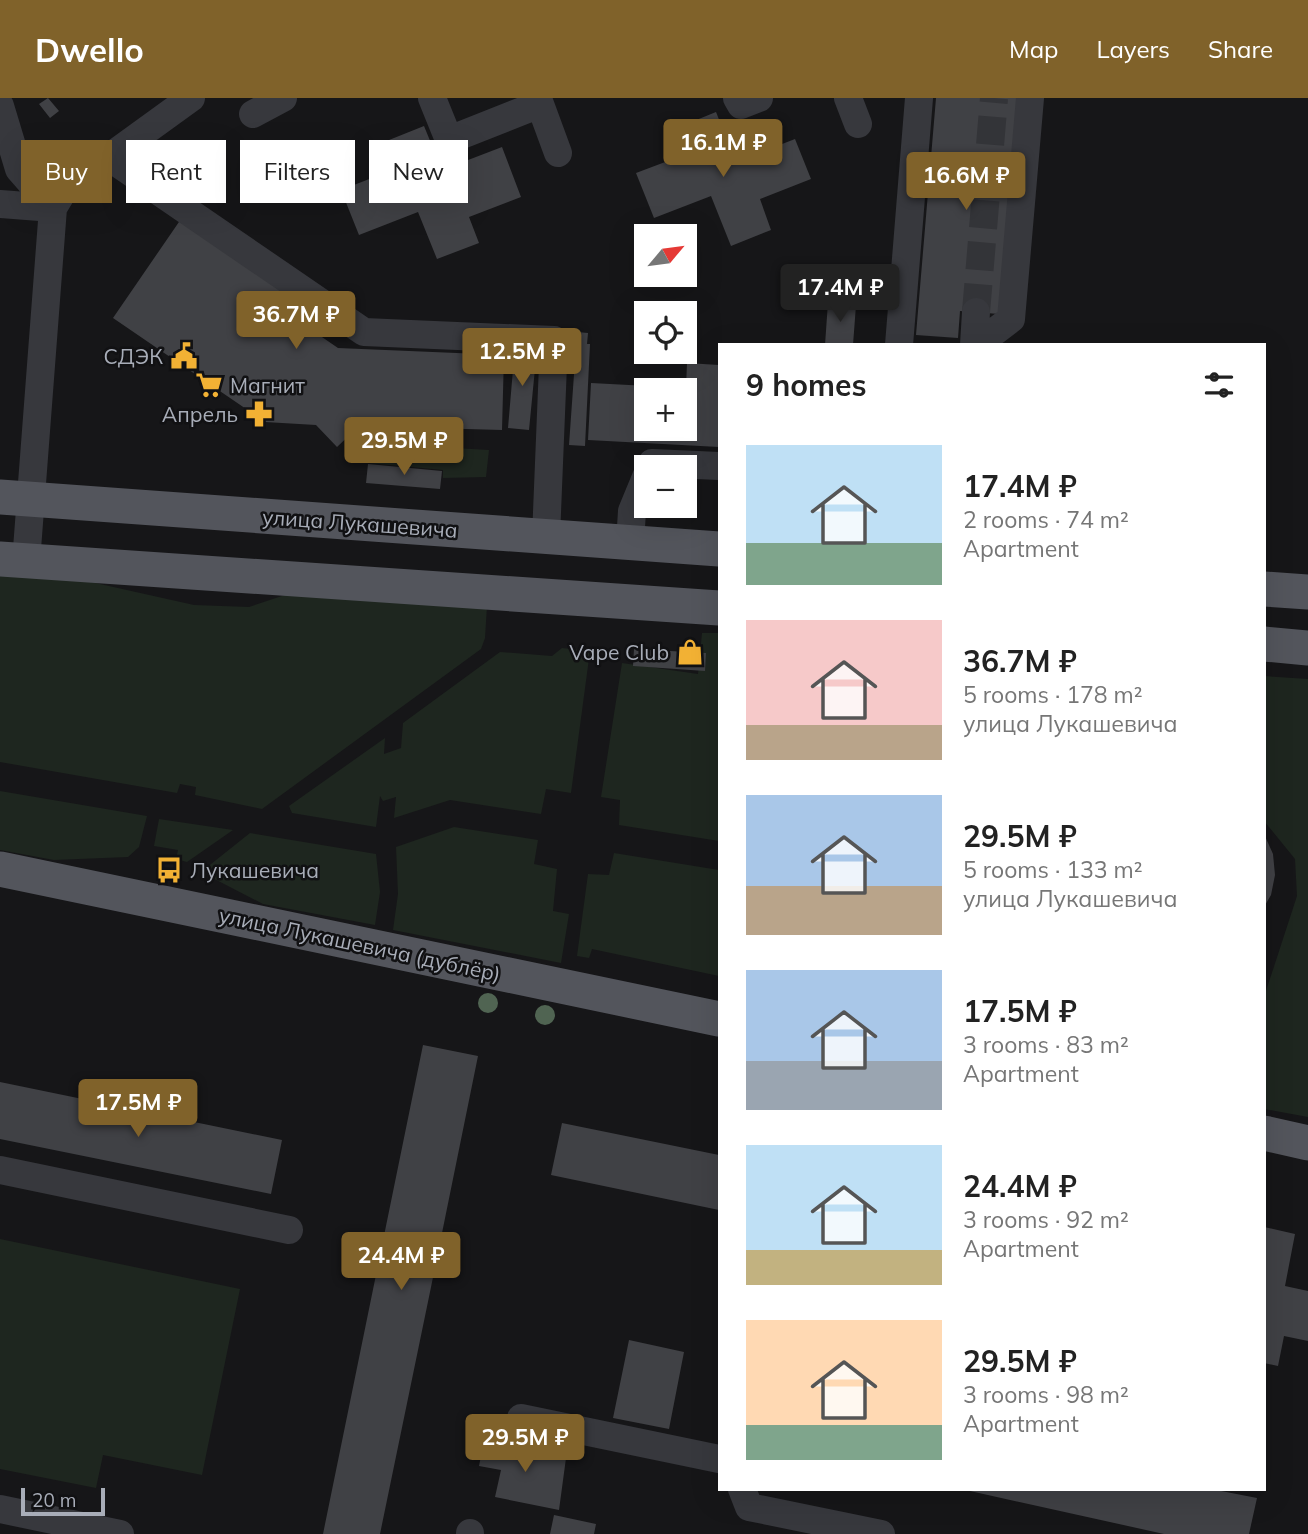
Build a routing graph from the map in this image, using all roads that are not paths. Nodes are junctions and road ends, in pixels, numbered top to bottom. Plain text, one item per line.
1 (191, 98) edge
2 (283, 98) edge
3 (432, 98) edge
4 (737, 98) edge
5 (760, 98) edge
6 (919, 98) edge
7 (1030, 98) edge
8 (0, 106) edge
9 (253, 114) dead end
10 (558, 153) dead end
11 (112, 157) edge
12 (112, 159) edge
13 (56, 203) edge
14 (0, 204) edge
15 (53, 208) junction
16 (976, 312) tunnel mouth
17 (899, 343) edge
18 (975, 343) edge
19 (978, 343) edge
20 (697, 465) edge
21 (718, 466) edge
22 (15, 498) edge
23 (634, 506) edge
24 (546, 537) junction
25 (630, 543) junction
26 (718, 549) edge
27 (13, 560) edge
28 (1266, 589) edge
29 (1308, 592) edge
30 (718, 608) edge
31 (1266, 644) edge
32 (1308, 648) edge
33 (0, 869) edge
34 (718, 1019) edge
35 (1266, 1133) edge
36 (1308, 1143) edge
37 (0, 1170) edge
38 (289, 1230) dead end
39 (522, 1418) dead end
40 (718, 1459) edge
41 (743, 1491) edge
42 (0, 1509) edge
43 (120, 1534) edge
44 (881, 1534) edge

1 - 11 street
2 - 9 street
3 - 10 street
4 - 5 street
6 - 17 street
7 - 19 street
8 - 15 street
12 - 24 street
13 - 15 street
14 - 15 street
15 - 22 street
16 - 18 street
20 - 21 street
22 - 24 main road, улица Лукашевича
22 - 27 street
23 - 25 street
24 - 25 main road, улица Лукашевича
25 - 26 main road, улица Лукашевича
27 - 30 main road
28 - 29 main road
31 - 32 main road
33 - 34 main road, улица Лукашевича (дублёр)
35 - 36 main road
37 - 38 street
39 - 40 street
41 - 44 street
42 - 43 street

